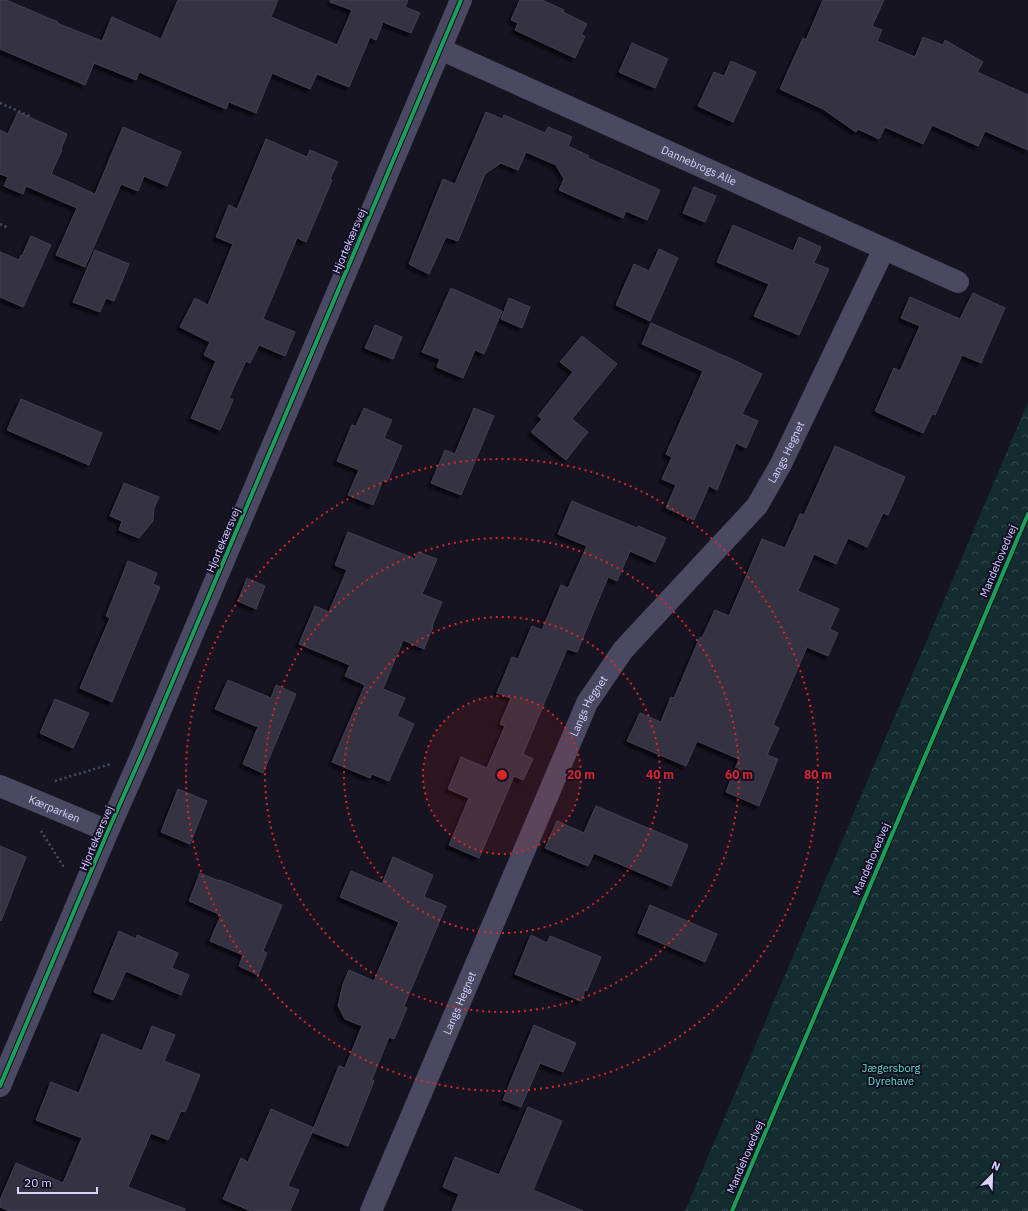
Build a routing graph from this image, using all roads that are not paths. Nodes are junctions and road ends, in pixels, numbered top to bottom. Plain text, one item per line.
1 (461, 0) edge
2 (440, 49) junction
3 (884, 249) junction
4 (958, 282) dead end
5 (0, 786) edge
6 (108, 831) junction
7 (0, 1086) edge
8 (371, 1211) edge

1 - 2 street, Hjortekærsvej
2 - 3 street, Dannebrogs Alle
2 - 6 street, Hjortekærsvej
3 - 4 street, Dannebrogs Alle
3 - 8 street, Langs Hegnet
5 - 6 street, Kærparken
6 - 7 street, Hjortekærsvej

